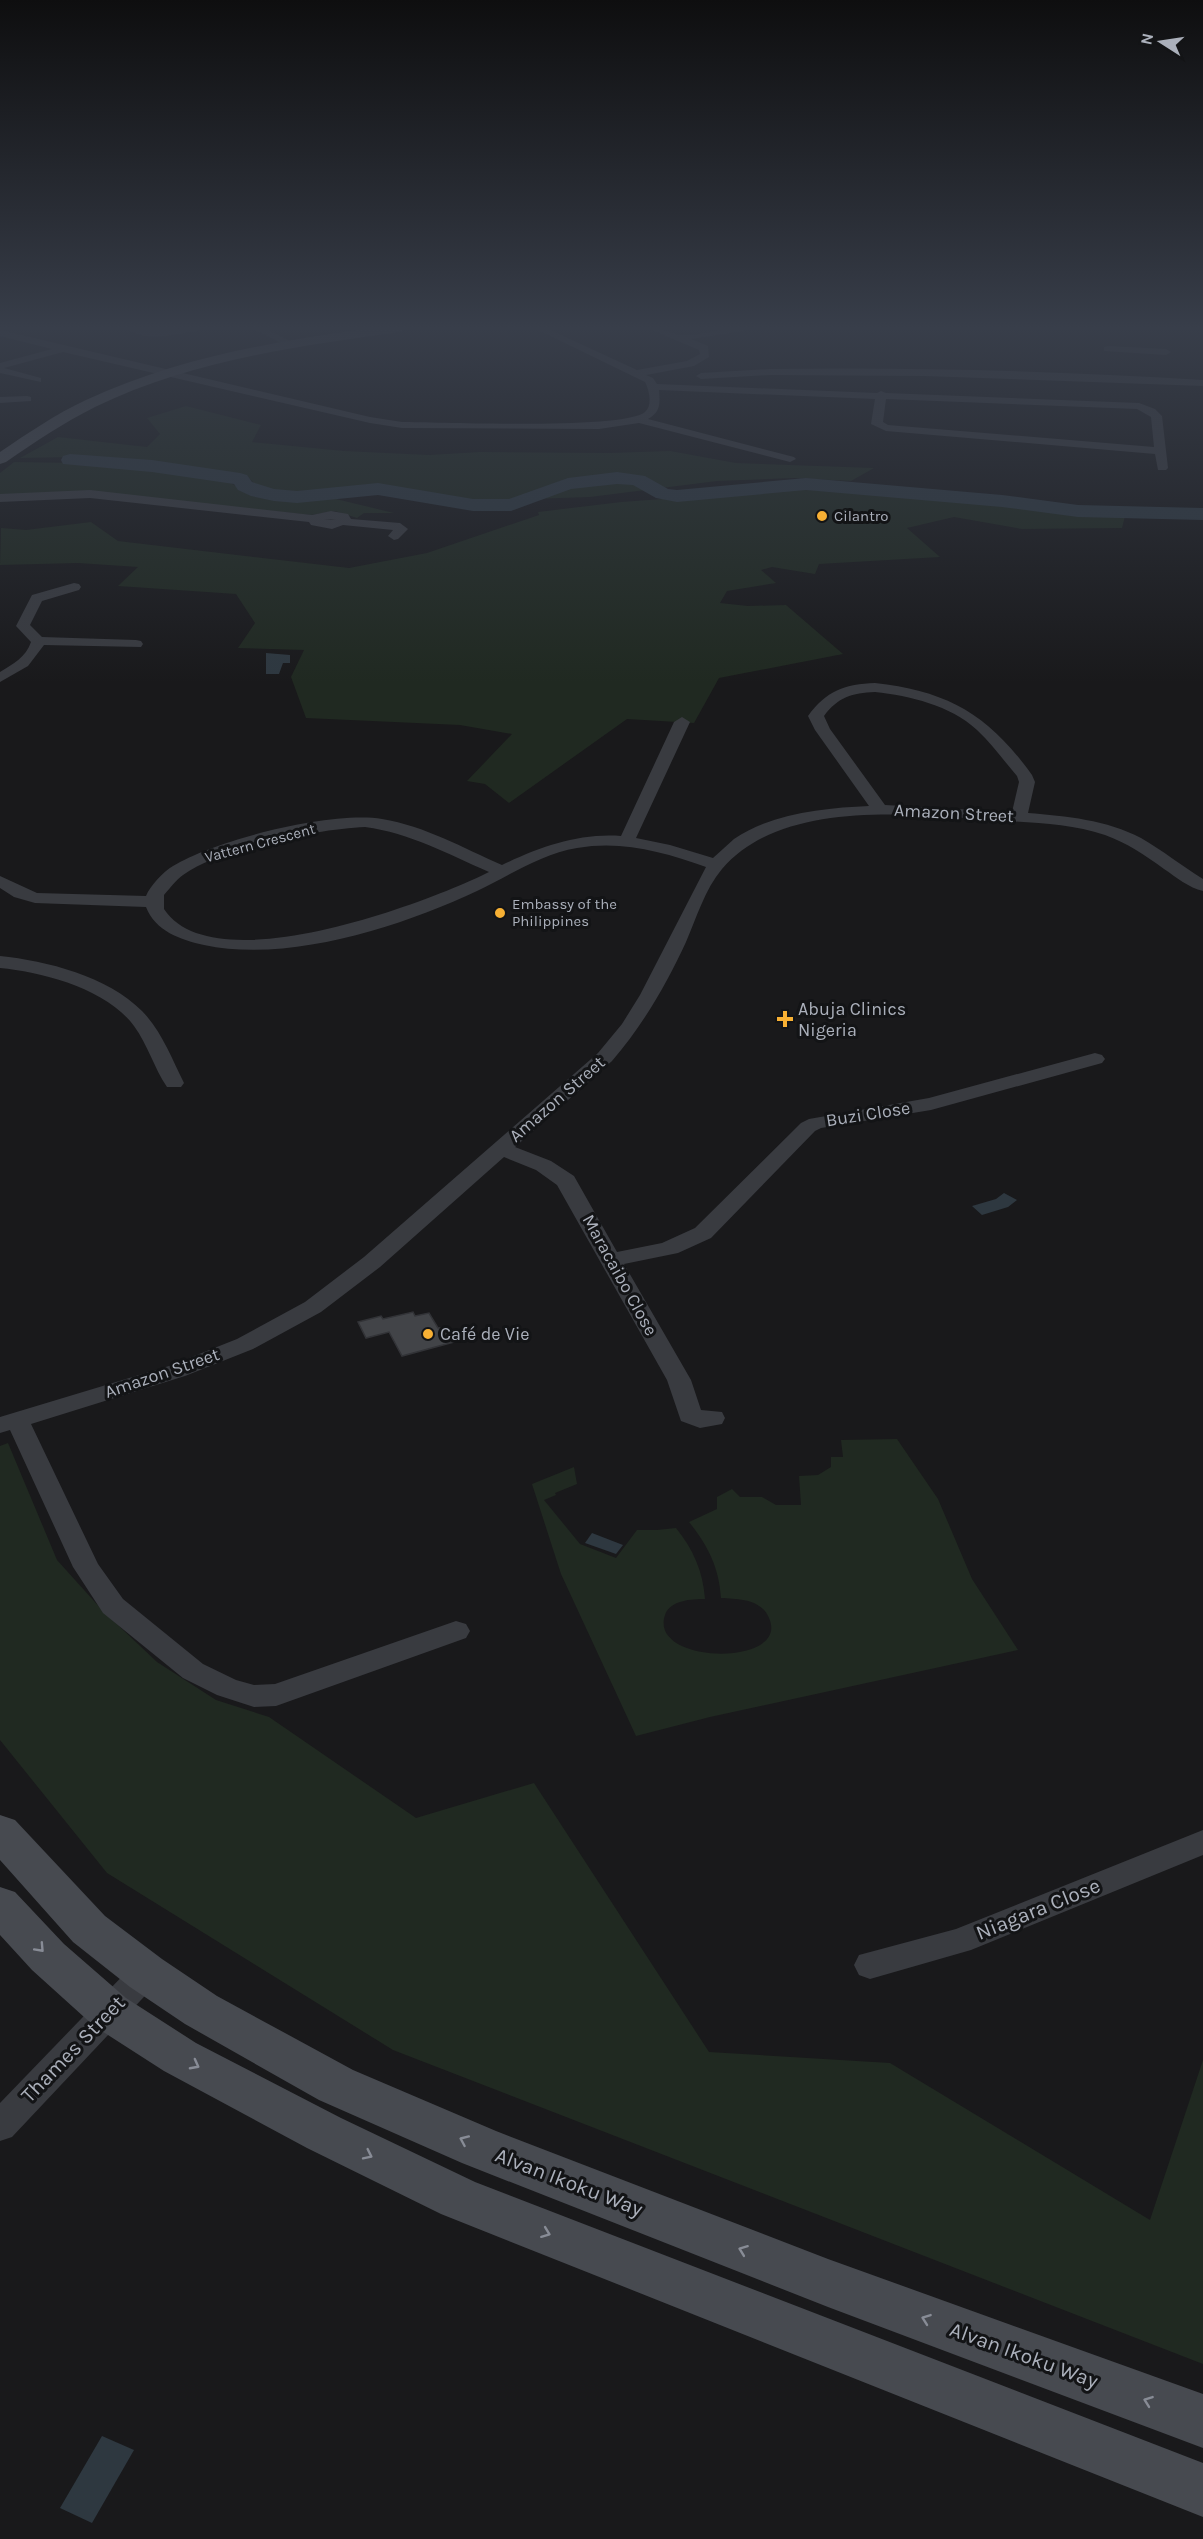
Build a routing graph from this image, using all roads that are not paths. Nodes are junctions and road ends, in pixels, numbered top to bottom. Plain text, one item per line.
1 (17, 446) edge
2 (742, 446) edge
3 (1106, 446) edge
4 (1159, 446) edge
5 (1160, 451) junction
6 (0, 459) edge
7 (790, 459) dead end
8 (1162, 468) dead end
9 (0, 498) edge
10 (394, 536) dead end
11 (74, 587) dead end
12 (38, 641) junction
13 (136, 644) dead end
14 (0, 678) edge
15 (681, 722) dead end
16 (880, 809) junction
17 (1018, 817) junction
18 (627, 840) junction
19 (716, 865) junction
20 (503, 872) junction
21 (0, 881) edge
22 (1203, 886) edge
23 (154, 902) junction
24 (0, 962) edge
25 (1095, 1059) dead end
26 (174, 1083) dead end
27 (501, 1149) junction
28 (612, 1259) junction
29 (713, 1418) dead end
30 (9, 1423) edge
31 (456, 1630) dead end
32 (0, 1832) edge
33 (1203, 1842) edge
34 (0, 1905) edge
35 (870, 1965) dead end
36 (146, 1972) junction
37 (110, 2012) junction
38 (0, 2126) edge
39 (1203, 2421) edge
40 (1203, 2490) edge

1 - 6 street
2 - 7 street
3 - 5 street
4 - 5 street
5 - 8 street
9 - 10 street
11 - 12 street
12 - 13 street
12 - 14 street
15 - 18 street
16 - 17 street, Amazon Street
16 - 17 street
16 - 19 street, Amazon Street
17 - 22 street, Amazon Street
18 - 19 street
18 - 20 street
19 - 27 street, Amazon Street
20 - 23 street
20 - 23 street, Vattern Crescent
21 - 23 street
24 - 26 street
25 - 28 street, Buzi Close
27 - 28 street, Maracaibo Close
27 - 30 street, Amazon Street
28 - 29 street, Maracaibo Close
30 - 31 street
32 - 36 street, Alvan Ikoku Way
33 - 35 street, Niagara Close
34 -> 37 street
36 - 37 street, Thames Street
39 -> 36 street, Alvan Ikoku Way
37 - 38 street, Thames Street
37 -> 40 street

